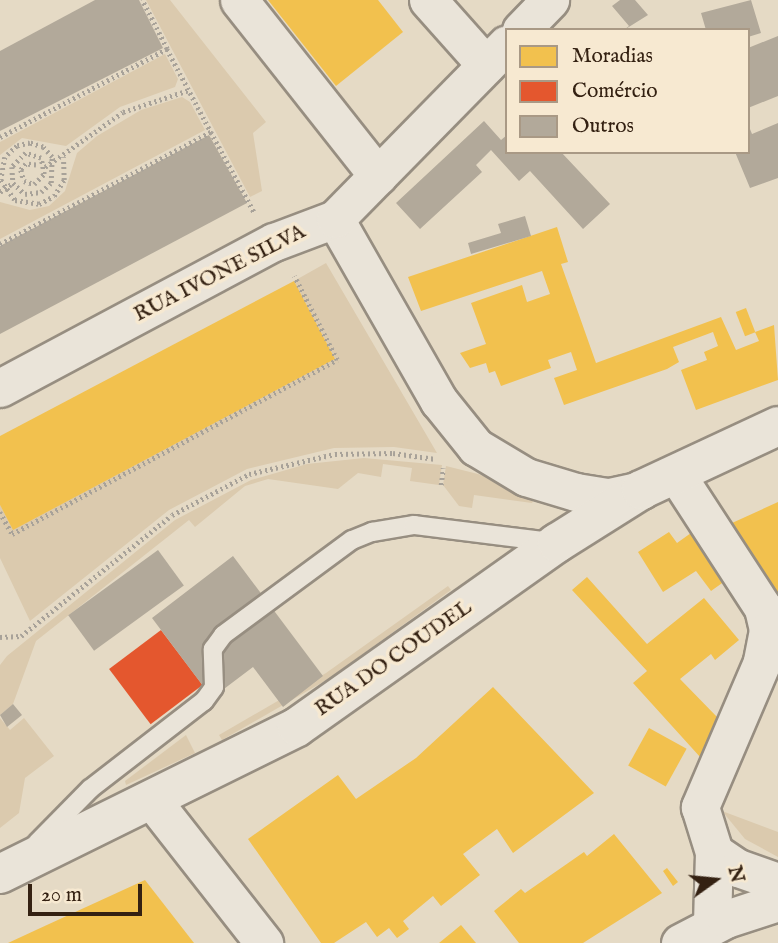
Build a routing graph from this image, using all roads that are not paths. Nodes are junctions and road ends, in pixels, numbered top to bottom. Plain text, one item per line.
1 (239, 0) edge
2 (428, 0) edge
3 (550, 0) edge
4 (523, 28) edge
5 (496, 55) edge
6 (377, 176) junction
7 (335, 219) junction
8 (0, 388) edge
9 (778, 426) edge
10 (676, 474) junction
11 (641, 490) junction
12 (557, 543) junction
13 (152, 800) junction
14 (714, 852) junction
15 (4, 872) edge
16 (778, 882) edge
17 (778, 902) edge
18 (712, 925) junction
19 (264, 943) edge
20 (680, 943) edge

1 - 6 street
2 - 5 street
3 - 4 street
5 - 6 street, RUA IVONE SILVA
6 - 7 street, RUA IVONE SILVA
7 - 8 street, RUA IVONE SILVA
7 - 11 street
9 - 10 street, RUA DO COUDEL
10 - 11 street, RUA DO COUDEL
10 - 14 street
11 - 12 street, RUA DO COUDEL
12 - 13 street, RUA DO COUDEL
12 - 15 lane
13 - 15 street, RUA DO COUDEL
13 - 19 street
14 - 16 street
14 - 18 street
17 - 18 street
18 - 20 street

